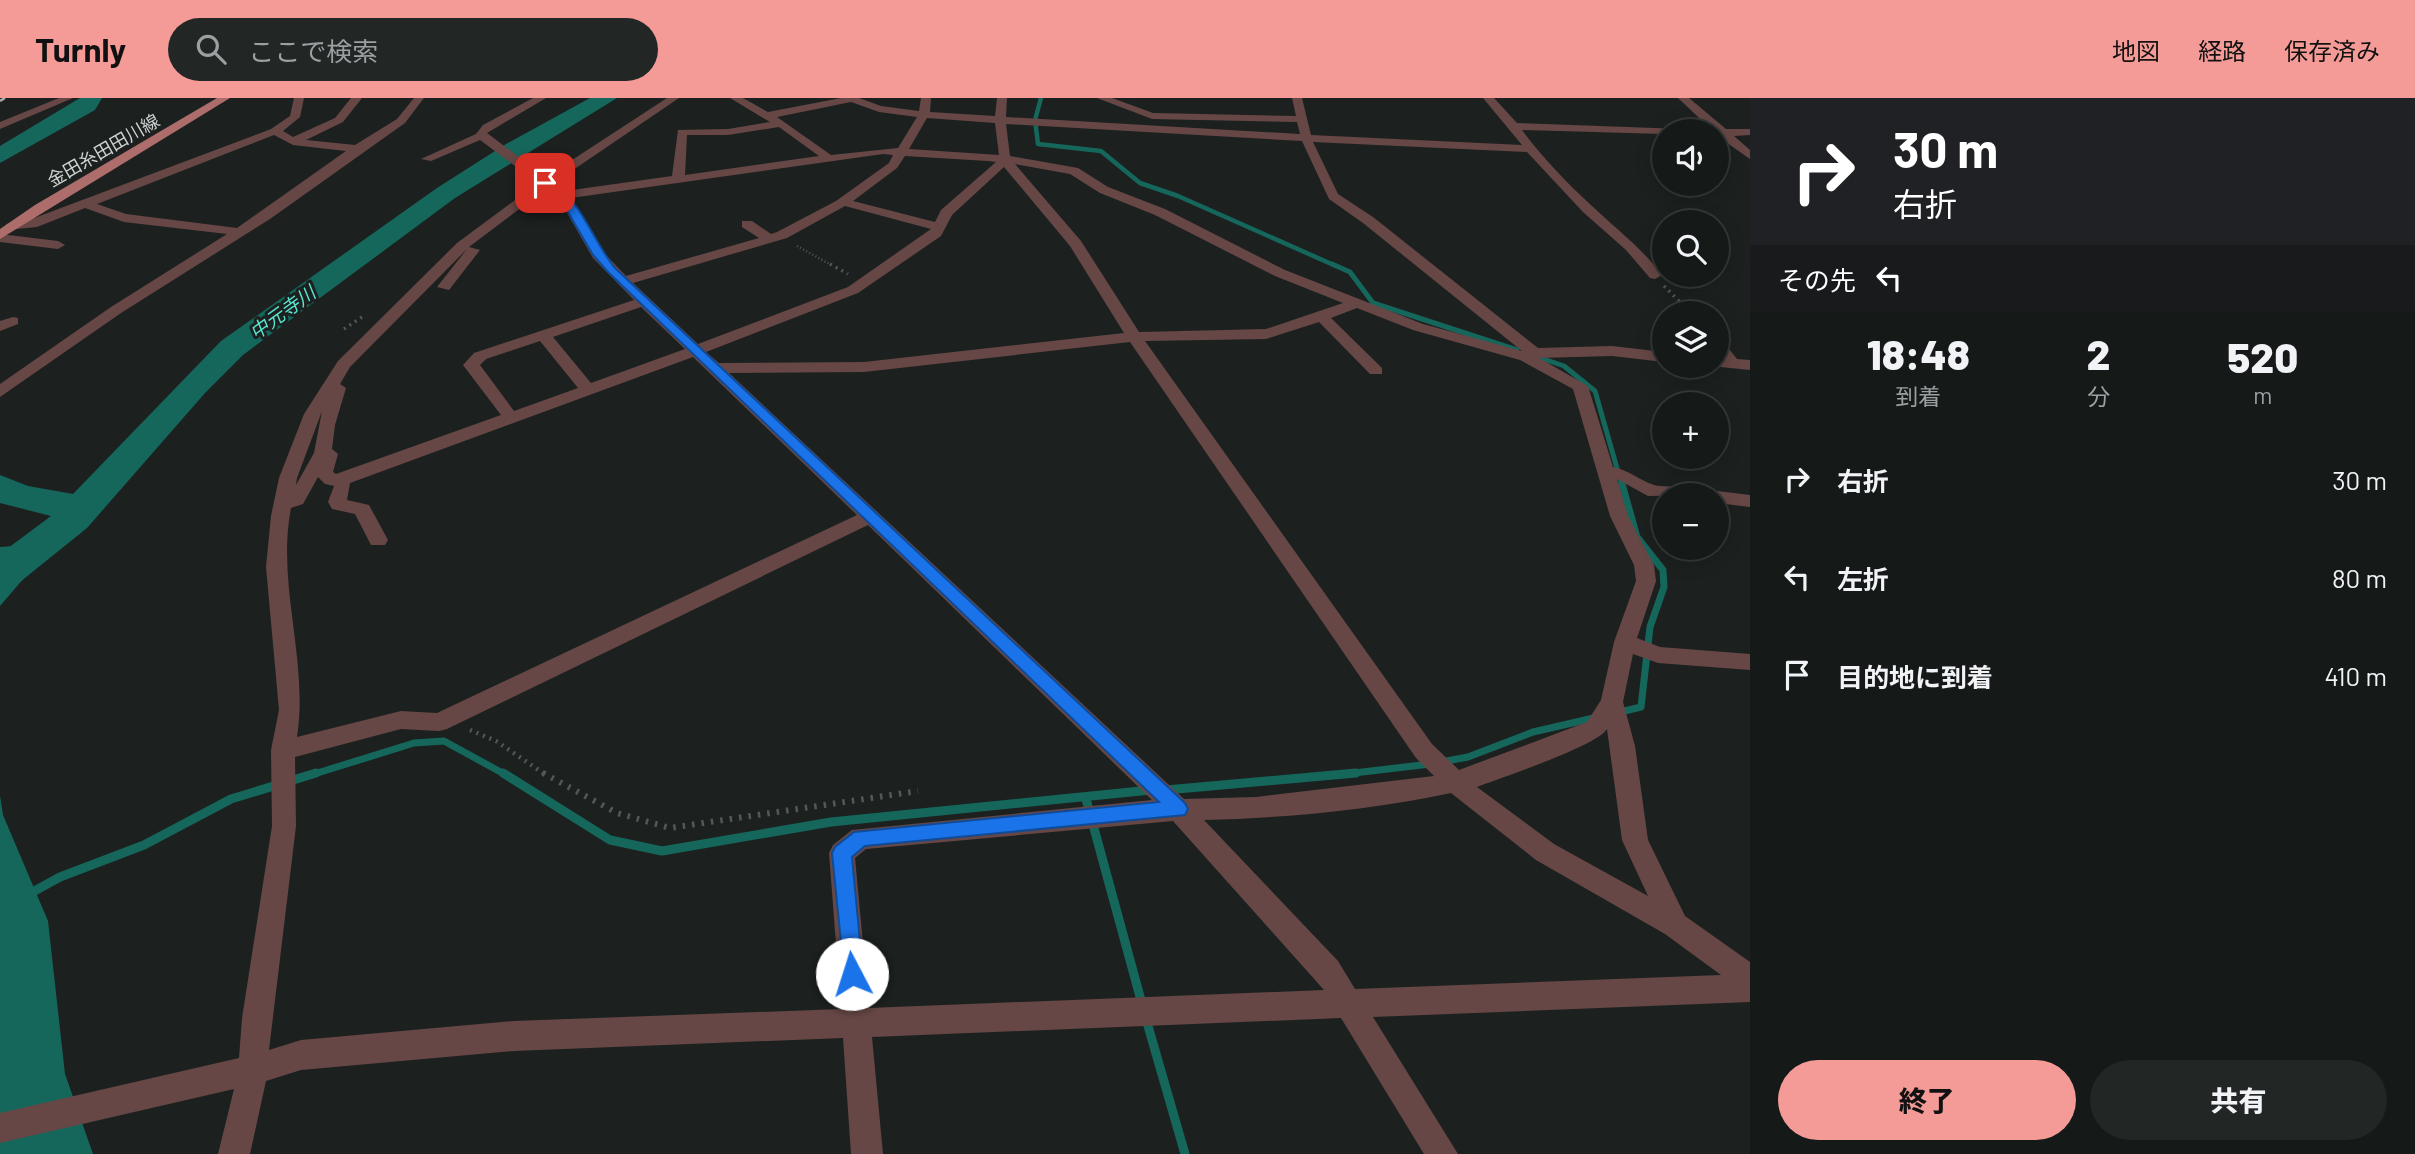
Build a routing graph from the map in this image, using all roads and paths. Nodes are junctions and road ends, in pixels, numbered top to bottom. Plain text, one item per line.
1 (68, 98) edge
2 (225, 98) edge
3 (299, 98) edge
4 (357, 98) edge
5 (419, 98) edge
6 (541, 98) edge
7 (674, 98) edge
8 (687, 98) edge
9 (735, 98) edge
10 (926, 98) edge
11 (1002, 98) edge
12 (1102, 98) edge
13 (1297, 98) edge
14 (1488, 98) edge
15 (1683, 98) edge
16 (850, 99) edge
17 (664, 114) dead end
18 (924, 115) junction
19 (766, 116) junction
20 (1000, 119) junction
21 (1301, 119) junction
22 (1705, 119) edge
23 (780, 124) junction
24 (1514, 125) junction
25 (0, 126) edge
26 (1652, 130) edge
27 (275, 131) junction
28 (1750, 132) edge
29 (1729, 133) edge
30 (483, 136) junction
31 (1306, 138) junction
32 (1729, 140) edge
33 (293, 142) junction
34 (357, 149) junction
35 (1530, 149) junction
36 (902, 150) junction
37 (1750, 156) edge
38 (827, 157) junction
39 (427, 159) dead end
40 (1005, 160) junction
41 (678, 181) junction
42 (550, 186) junction
43 (843, 202) junction
44 (83, 203) junction
45 (30, 214) joint
46 (747, 224) dead end
47 (5, 225) edge
48 (939, 227) junction
49 (239, 232) junction
50 (0, 237) edge
51 (773, 237) junction
52 (470, 240) junction
53 (58, 245) dead end
54 (1652, 272) edge
55 (624, 281) junction
56 (864, 283) junction
57 (444, 287) dead end
58 (1666, 287) edge
59 (645, 301) junction
60 (1680, 301) edge
61 (1353, 304) junction
62 (1322, 317) junction
63 (543, 335) junction
64 (1134, 337) junction
65 (695, 349) junction
66 (1530, 355) junction
67 (1652, 356) edge
68 (714, 368) junction
69 (1376, 371) dead end
70 (333, 380) junction
71 (587, 388) junction
72 (0, 391) edge
73 (510, 416) junction
74 (323, 453) junction
75 (1605, 471) junction
76 (340, 480) junction
77 (1652, 490) edge
78 (1729, 498) edge
79 (1750, 501) edge
80 (282, 504) junction
81 (871, 516) junction
82 (378, 540) dead end
83 (1625, 642) junction
84 (1750, 662) edge
85 (1612, 702) junction
86 (439, 722) junction
87 (283, 750) junction
88 (1455, 782) junction
89 (918, 791) dead end
90 (1178, 809) junction
91 (1675, 925) junction
92 (1750, 979) edge
93 (1750, 988) edge
94 (1347, 1003) junction
95 (857, 1022) junction
96 (240, 1072) junction
97 (0, 1128) edge
98 (234, 1154) edge
99 (867, 1154) edge
100 (1442, 1154) edge

1 - 25 street
2 - 45 main road, 金田糸田田川線
3 - 27 street
4 - 33 street
5 - 34 street
6 - 30 street
7 - 42 street
8 - 17 street
9 - 19 street
10 - 18 street
11 - 20 street
12 - 21 street
13 - 21 street
14 - 24 street
15 - 22 street
16 - 18 street
16 - 19 street
18 - 20 street
18 - 36 street
19 - 23 street
20 - 31 street
20 - 40 street
21 - 31 street
23 - 38 street
23 - 41 street
24 - 26 street
24 - 35 street
27 - 33 street
27 - 44 street
28 - 29 street
30 - 39 street
30 - 42 street
31 - 35 street
31 - 66 street
32 - 37 street
33 - 34 street
34 - 49 street
35 - 54 street
36 - 38 street
36 - 40 street
36 - 43 street
38 - 41 street
40 - 48 street
40 - 61 street
40 - 64 street
41 - 42 street
42 - 52 street
42 - 55 street
43 - 48 street
43 - 51 street
44 - 47 street
44 - 49 street
45 - 47 street
46 - 51 street
47 - 50 main road
48 - 56 street
49 - 72 street
50 - 53 street
51 - 55 street
51 - 56 path
52 - 57 street
52 - 70 street
55 - 59 street
56 - 65 street
58 - 60 path
59 - 63 street
59 - 65 street
61 - 62 street
61 - 66 street
62 - 64 street
62 - 69 street
63 - 71 street
63 - 73 street
64 - 68 street
64 - 88 street
65 - 68 street
65 - 71 street
66 - 67 street
66 - 75 street
68 - 81 street
70 - 74 street
70 - 80 street
71 - 73 street
73 - 76 street
74 - 76 street
74 - 80 street
75 - 77 street
75 - 83 street
76 - 82 street
78 - 79 street
80 - 87 street
81 - 86 street
81 - 90 street
83 - 84 street
83 - 85 street
85 - 88 street
85 - 91 street
86 - 87 street
86 - 89 path
87 - 96 street
88 - 90 street
88 - 91 street
90 - 94 street
90 - 95 street
91 - 92 street
93 - 94 street
94 - 95 street
94 - 100 street
95 - 96 street
95 - 99 street
96 - 97 street
96 - 98 street

